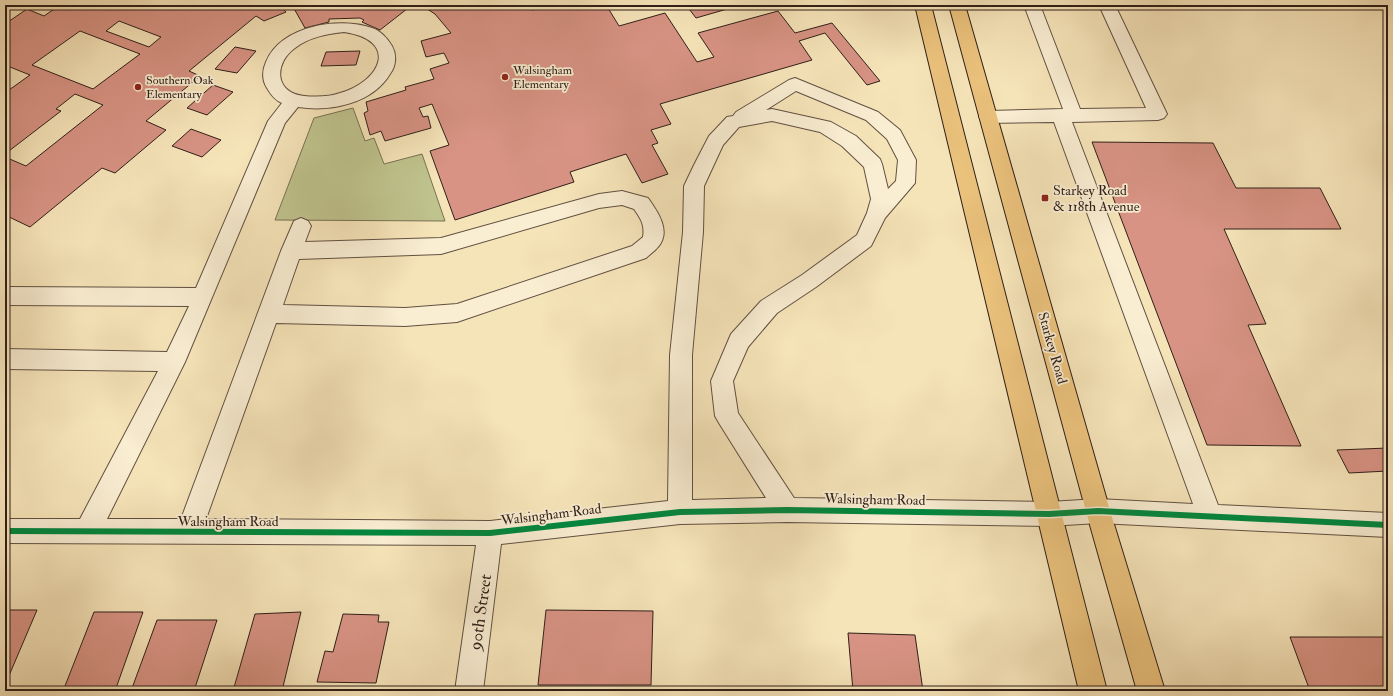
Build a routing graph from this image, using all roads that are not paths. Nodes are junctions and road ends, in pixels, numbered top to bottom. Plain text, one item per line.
1 (923, 5) edge
2 (956, 5) edge
3 (1032, 5) edge
4 (1107, 5) edge
5 (294, 100) junction
6 (1067, 116) junction
7 (988, 117) junction
8 (732, 122) junction
9 (877, 213) junction
10 (300, 226) dead end
11 (291, 251) junction
12 (5, 296) edge
13 (203, 297) junction
14 (269, 314) junction
15 (5, 359) edge
16 (174, 362) junction
17 (787, 510) junction
18 (1098, 511) junction
19 (680, 512) junction
20 (1049, 514) junction
21 (1210, 516) junction
22 (1388, 525) edge
23 (5, 531) edge
24 (87, 532) junction
25 (189, 532) junction
26 (490, 533) junction
27 (469, 691) edge
28 (1093, 691) edge
29 (1151, 691) edge

1 - 20 main road
2 - 7 main road, Starkey Road
3 - 6 street
4 - 6 street
5 - 5 street
5 - 13 street
6 - 7 street
6 - 21 street
7 - 18 main road, Starkey Road
8 - 9 street
8 - 9 street
8 - 19 street
9 - 17 street
10 - 11 street
11 - 14 street
11 - 14 street
12 - 13 street
13 - 16 street
14 - 25 street
15 - 16 street
16 - 24 street
17 - 19 street, Walsingham Road
17 - 20 street, Walsingham Road
18 - 20 street, Walsingham Road
18 - 21 street, Walsingham Road
18 - 29 main road, Starkey Road
19 - 26 street, Walsingham Road
20 - 28 main road
21 - 22 street, Walsingham Road
23 - 24 street, Walsingham Road
24 - 25 street, Walsingham Road
25 - 26 street, Walsingham Road
26 - 27 street, 90th Street

